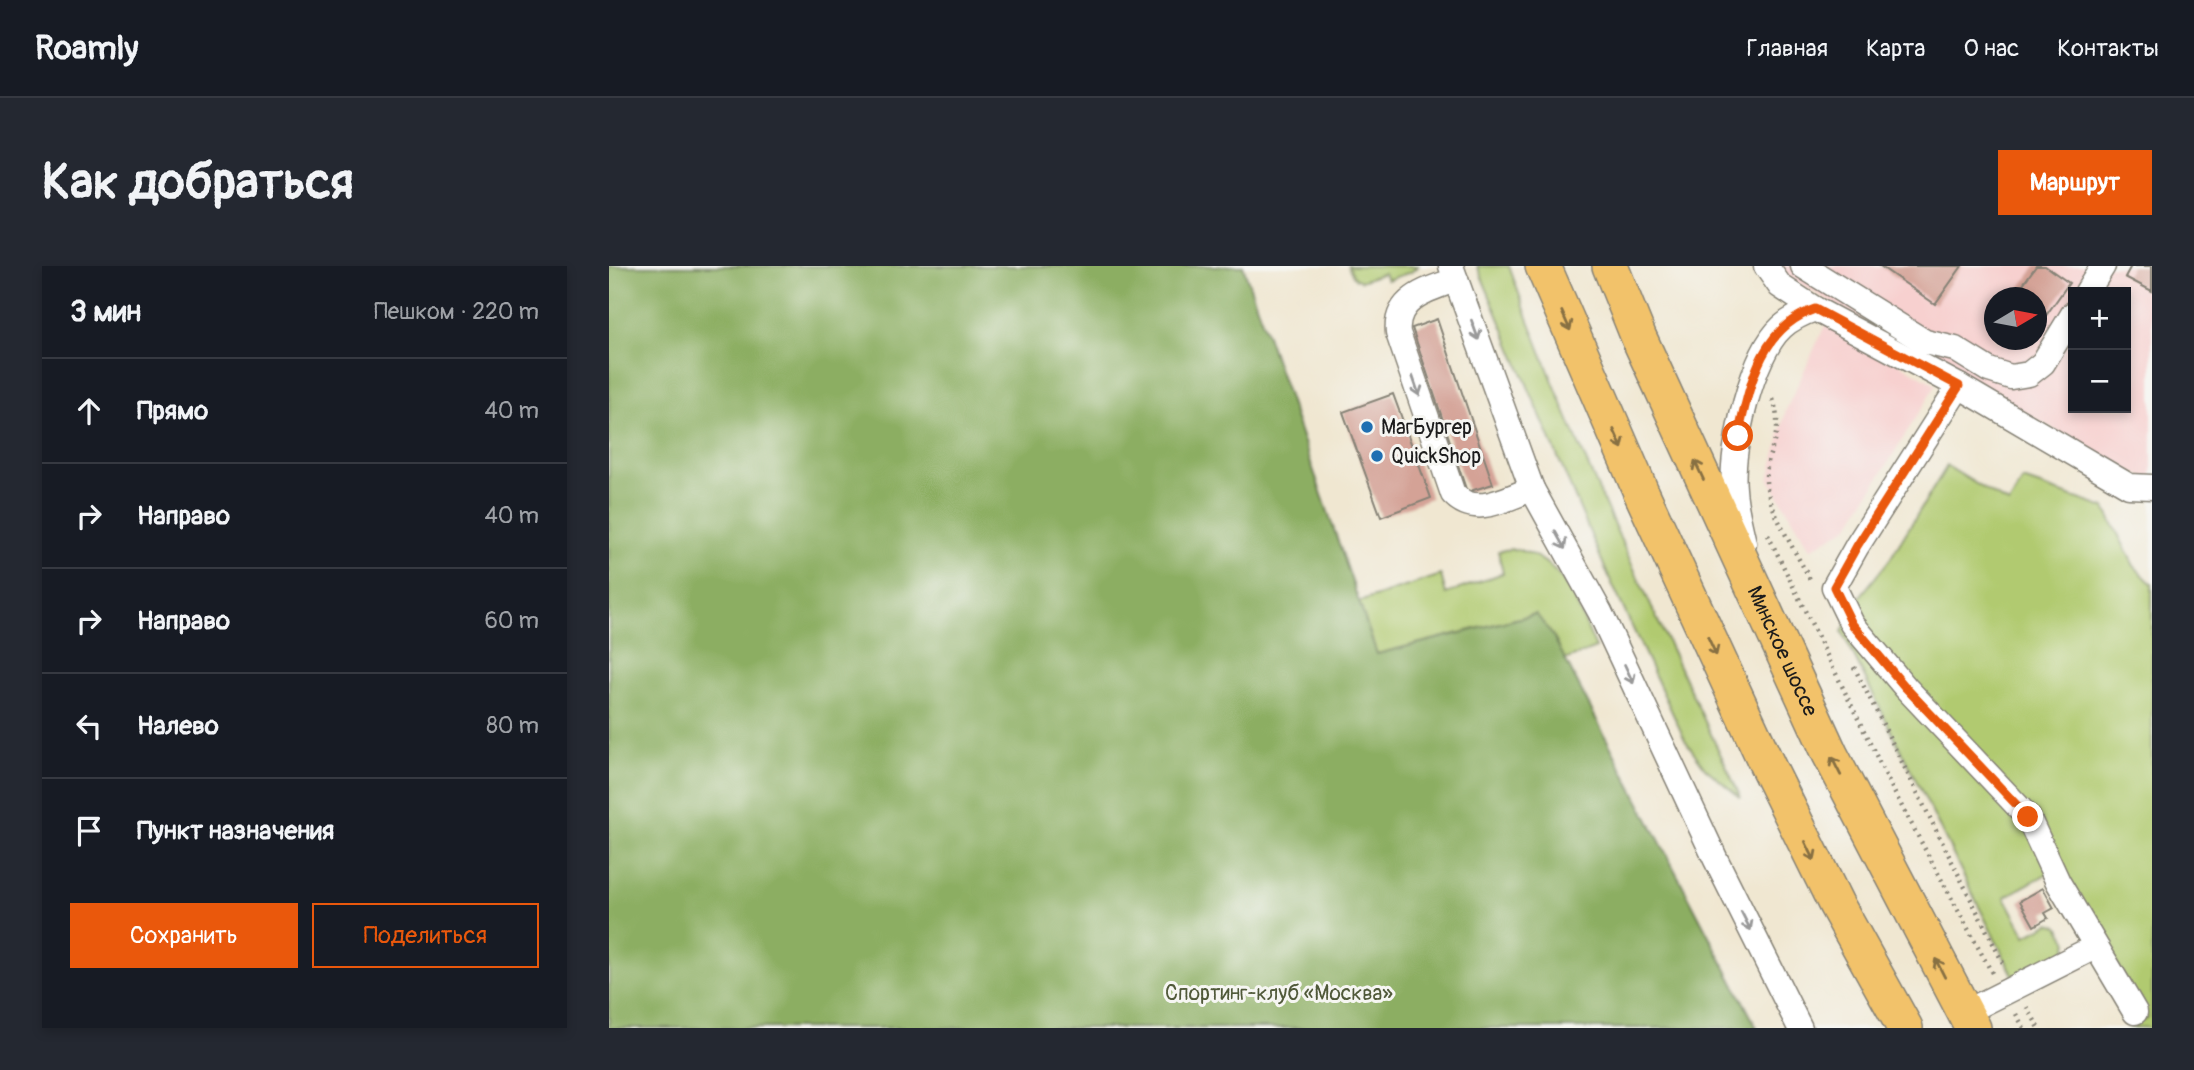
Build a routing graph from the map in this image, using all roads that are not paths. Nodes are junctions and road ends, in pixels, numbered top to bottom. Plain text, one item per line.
1 (1543, 266) edge
2 (1610, 266) edge
3 (1803, 266) edge
4 (2103, 266) edge
5 (1454, 273) edge
6 (1773, 276) edge
7 (2090, 287) edge
8 (1815, 309) junction
9 (2068, 322) edge
10 (1781, 328) junction
11 (1959, 386) junction
12 (2141, 487) edge
13 (1532, 489) junction
14 (2152, 503) edge
15 (1752, 586) junction
16 (2095, 947) junction
17 (2135, 1012) dead end
18 (1968, 1020) edge
19 (1800, 1028) edge
20 (1905, 1028) edge

1 -> 20 highway
15 -> 2 highway, Минское шоссе
3 - 9 street
4 - 7 street
5 -> 13 street
5 -> 13 street
6 - 8 street
6 - 10 street
8 - 10 street
8 - 11 street
10 - 15 street
11 - 12 street
11 - 16 street
12 - 14 street
13 -> 19 street
18 -> 15 highway, Минское шоссе
16 - 17 street
16 - 18 street

